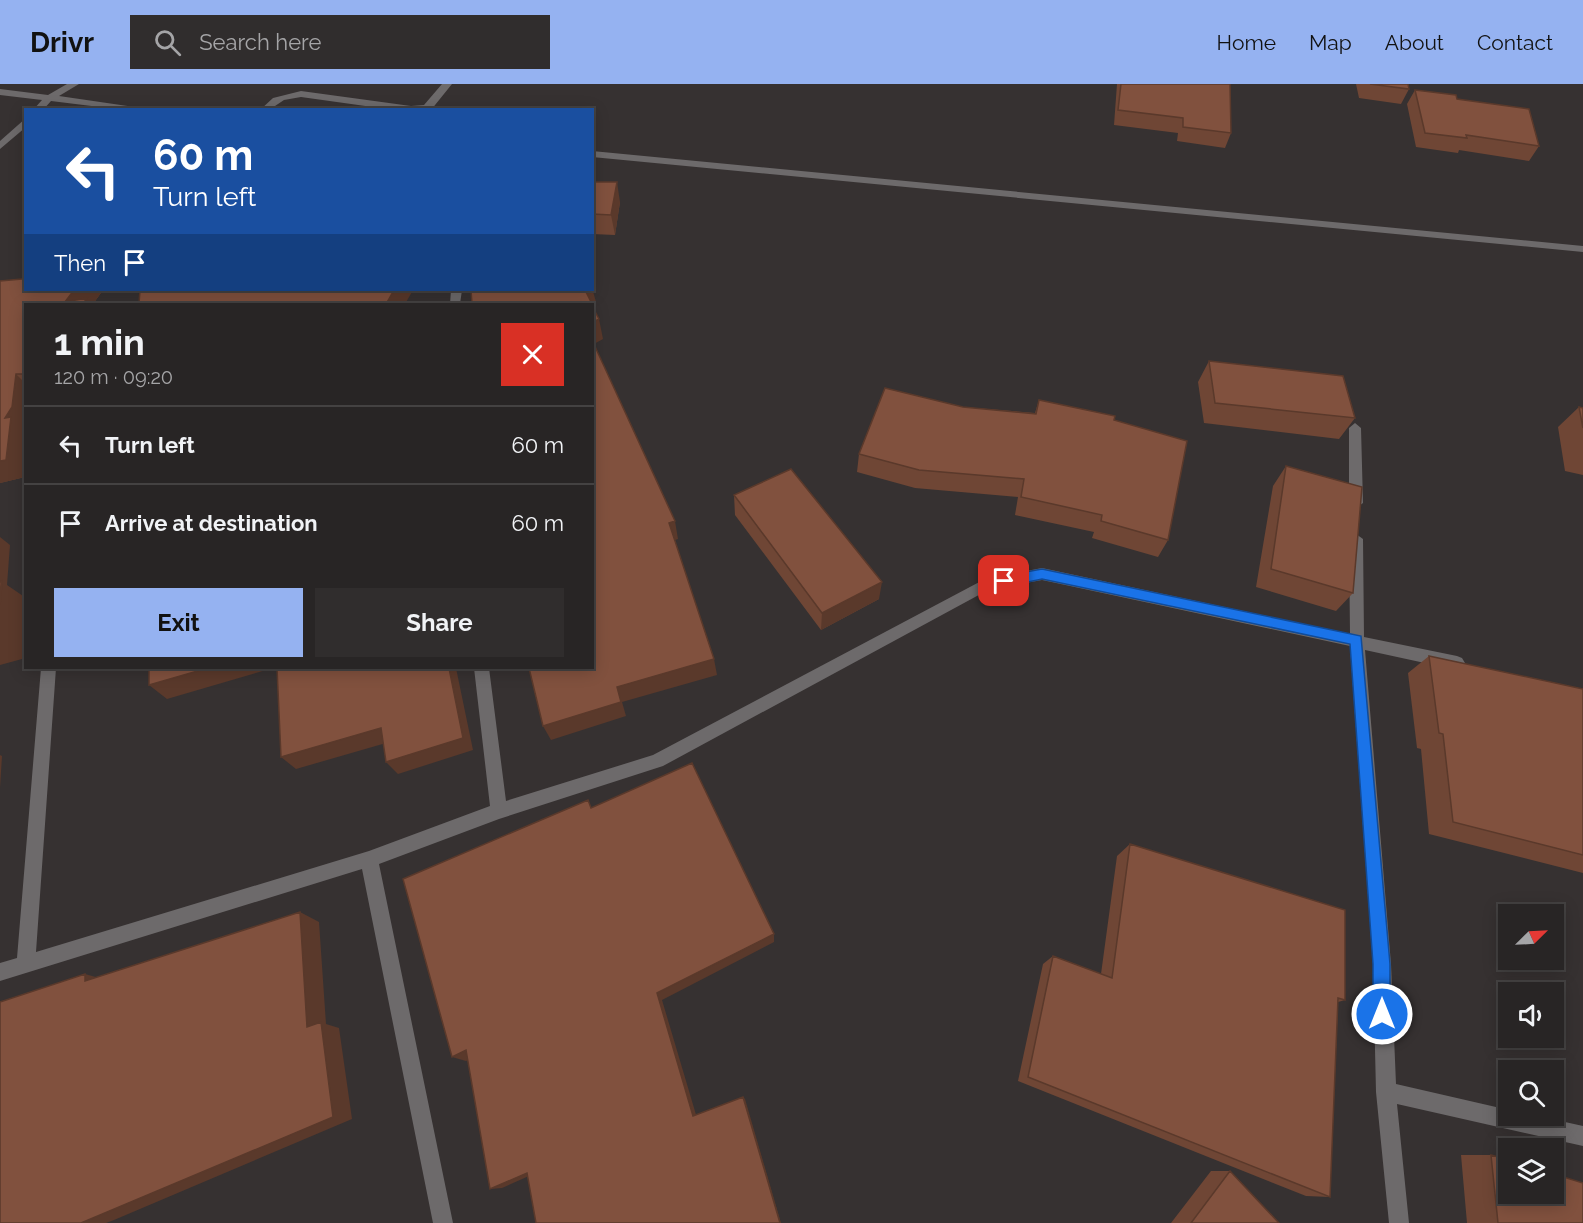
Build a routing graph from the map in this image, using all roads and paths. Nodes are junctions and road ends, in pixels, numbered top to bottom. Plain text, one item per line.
1 (74, 84) edge
2 (447, 84) edge
3 (0, 92) edge
4 (48, 99) junction
5 (39, 108) edge
6 (133, 108) edge
7 (266, 108) edge
8 (427, 108) edge
9 (427, 108) edge
10 (24, 123) edge
11 (0, 146) edge
12 (594, 154) edge
13 (1583, 249) edge
14 (1355, 428) edge
15 (1356, 640) junction
16 (1470, 666) edge
17 (48, 669) edge
18 (481, 669) edge
19 (499, 812) junction
20 (369, 859) junction
21 (26, 963) junction
22 (0, 972) edge
23 (1386, 1092) junction
24 (1583, 1136) edge
25 (443, 1223) edge
26 (1399, 1223) edge

1 - 4 street
2 - 9 street
3 - 4 street
4 - 5 street
4 - 6 street
7 - 8 street
10 - 11 street
12 - 13 street
14 - 15 street
15 - 16 street
15 - 19 street
15 - 23 street
17 - 21 street
18 - 19 street
19 - 20 street
20 - 21 street
20 - 25 street
21 - 22 street
23 - 24 street
23 - 26 street

